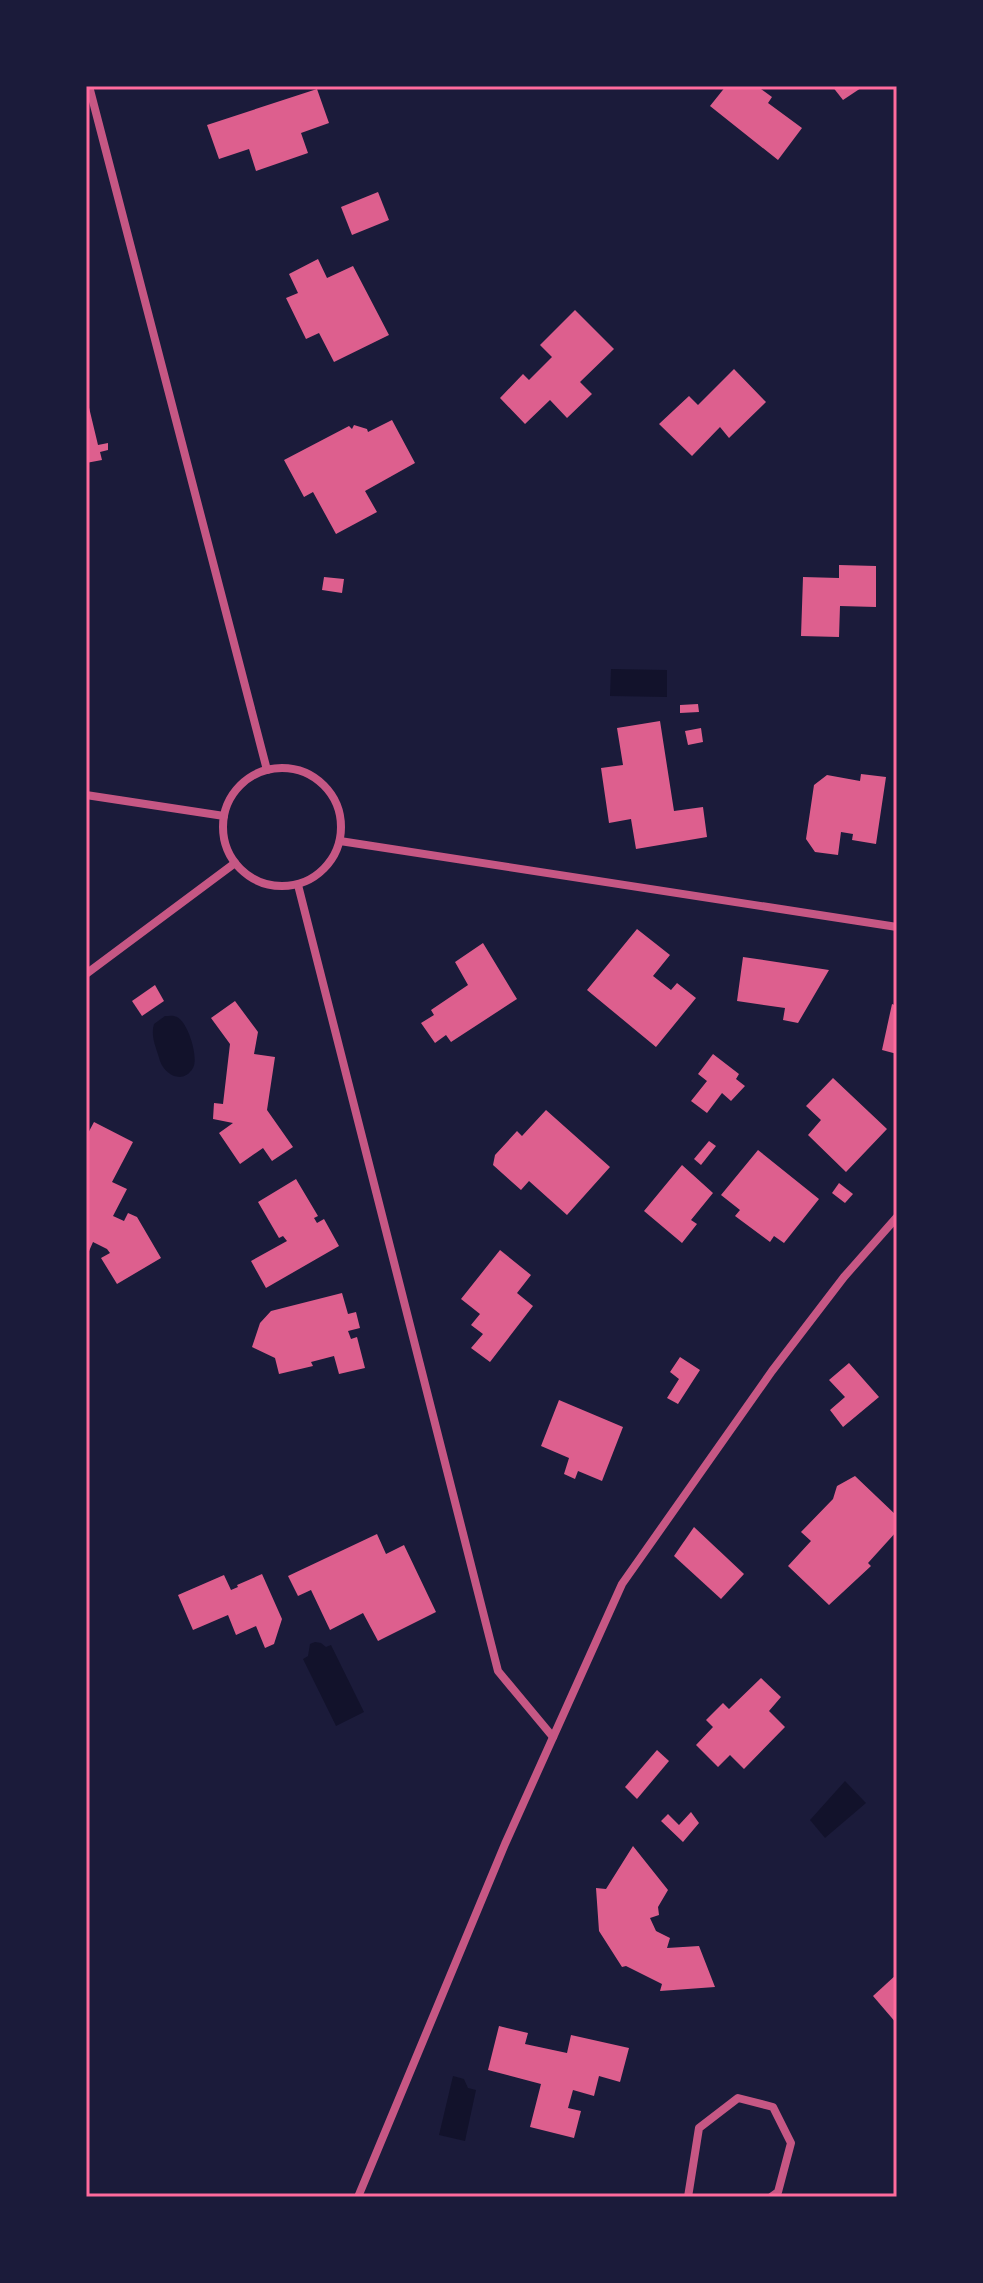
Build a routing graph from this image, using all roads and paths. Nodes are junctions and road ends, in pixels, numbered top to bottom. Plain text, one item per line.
1 (89, 86) edge
2 (267, 770) junction
3 (86, 795) edge
4 (224, 816) junction
5 (340, 841) junction
6 (235, 863) junction
7 (298, 885) junction
8 (897, 927) edge
9 (86, 974) edge
10 (897, 1217) edge
11 (553, 1737) junction
12 (358, 2197) edge
13 (688, 2197) edge
14 (771, 2197) edge

1 - 2 street
2 - 4 street
2 - 5 street
3 - 4 street
4 - 6 street
5 - 7 street
5 - 8 street
6 - 7 street
6 - 9 street
7 - 11 street
10 - 11 street
11 - 12 street
13 - 14 street

